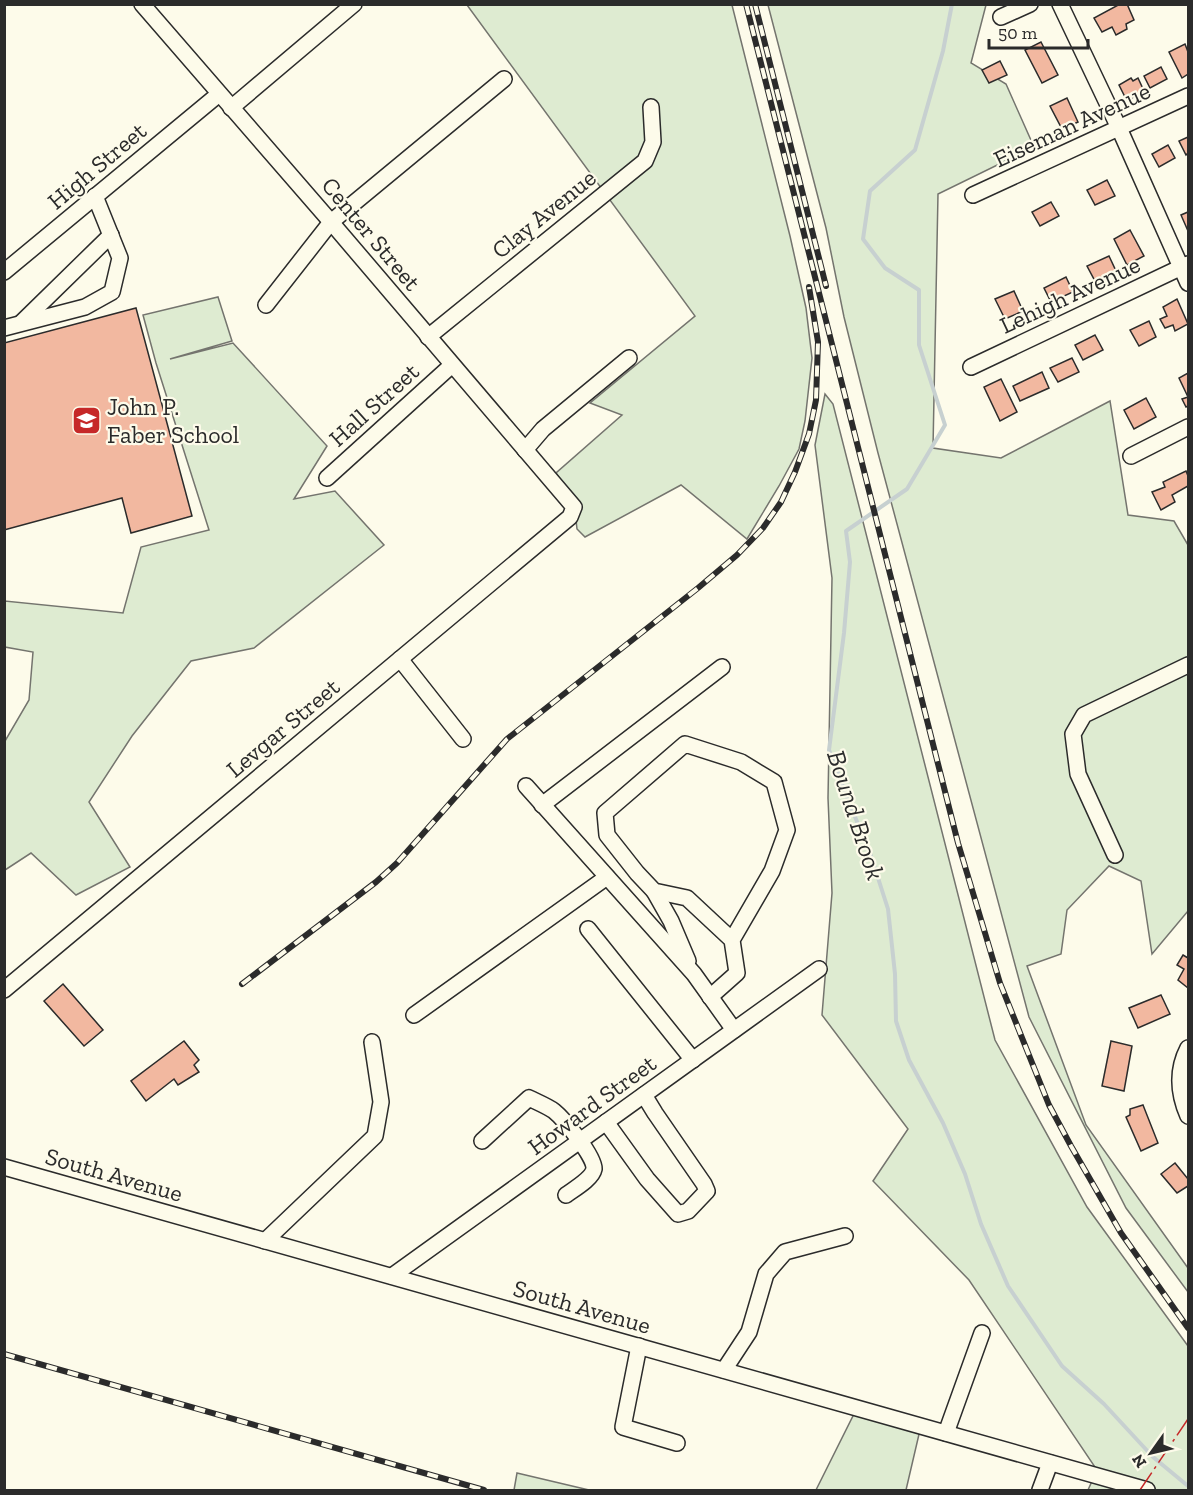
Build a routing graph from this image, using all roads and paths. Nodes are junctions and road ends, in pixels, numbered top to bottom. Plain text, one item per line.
1 (142, 4) edge
2 (354, 4) edge
3 (1030, 4) edge
4 (1060, 4) edge
5 (1001, 17) dead end
6 (504, 80) dead end
7 (219, 94) junction
8 (1188, 96) edge
9 (651, 106) dead end
10 (231, 108) junction
11 (1119, 128) junction
12 (973, 195) dead end
13 (95, 196) junction
14 (331, 222) junction
15 (111, 236) junction
16 (1185, 265) edge
17 (4, 272) edge
18 (1188, 283) edge
19 (266, 305) dead end
20 (20, 324) junction
21 (4, 328) edge
22 (428, 338) junction
23 (629, 358) dead end
24 (452, 365) junction
25 (971, 367) dead end
26 (1188, 427) edge
27 (525, 450) junction
28 (1131, 456) dead end
29 (327, 478) dead end
30 (563, 495) joint
31 (400, 659) junction
32 (1188, 665) edge
33 (722, 667) dead end
34 (463, 739) dead end
35 (526, 786) dead end
36 (542, 805) junction
37 (1115, 855) dead end
38 (607, 877) junction
39 (654, 891) junction
40 (588, 929) dead end
41 (732, 939) junction
42 (819, 969) dead end
43 (694, 974) junction
44 (4, 990) edge
45 (710, 997) junction
46 (414, 1015) dead end
47 (734, 1030) junction
48 (372, 1042) dead end
49 (1188, 1048) edge
50 (693, 1060) junction
51 (644, 1095) junction
52 (1188, 1116) edge
53 (606, 1122) junction
54 (482, 1141) dead end
55 (580, 1141) junction
56 (4, 1167) edge
57 (566, 1195) dead end
58 (845, 1236) dead end
59 (265, 1241) junction
60 (392, 1276) junction
61 (982, 1333) dead end
62 (639, 1346) junction
63 (724, 1370) junction
64 (946, 1433) junction
65 (677, 1443) dead end
66 (1050, 1463) junction
67 (1040, 1491) edge
68 (1147, 1491) edge

1 - 7 street, Center Street
2 - 10 street
3 - 5 street
4 - 11 street
6 - 14 street
7 - 10 street, Center Street
7 - 13 street, High Street
8 - 11 street, Eiseman Avenue
9 - 22 street, Clay Avenue
10 - 14 street, Center Street
11 - 12 street, Eiseman Avenue
11 - 16 street
13 - 15 street
13 - 17 street, High Street
14 - 19 street
14 - 22 street, Center Street
15 - 20 street
15 - 20 street
16 - 18 street
16 - 25 street, Lehigh Avenue
20 - 21 street
22 - 24 street, Center Street
23 - 27 street
24 - 27 street, Center Street
24 - 29 street, Hall Street
26 - 28 street
27 - 30 street, Center Street
30 - 31 street, Levgar Street
31 - 34 street
31 - 44 street, Levgar Street
32 - 37 street
33 - 36 street
35 - 36 street
36 - 38 street
38 - 43 street
38 - 46 street
39 - 41 street
39 - 41 street
39 - 43 street
40 - 50 street
41 - 45 street
42 - 47 street, Howard Street
43 - 45 street
45 - 47 street
47 - 50 street, Howard Street
48 - 59 street
49 - 52 street
50 - 51 street, Howard Street
51 - 53 street, Howard Street
51 - 53 street
53 - 55 street, Howard Street
54 - 55 street
55 - 57 street
55 - 60 street, Howard Street
56 - 59 street, South Avenue
58 - 63 street
59 - 60 street, South Avenue
60 - 62 street, South Avenue
61 - 64 street
62 - 63 street, South Avenue
62 - 65 street
63 - 64 street, South Avenue
64 - 66 street, South Avenue
66 - 67 street
66 - 68 street, South Avenue

